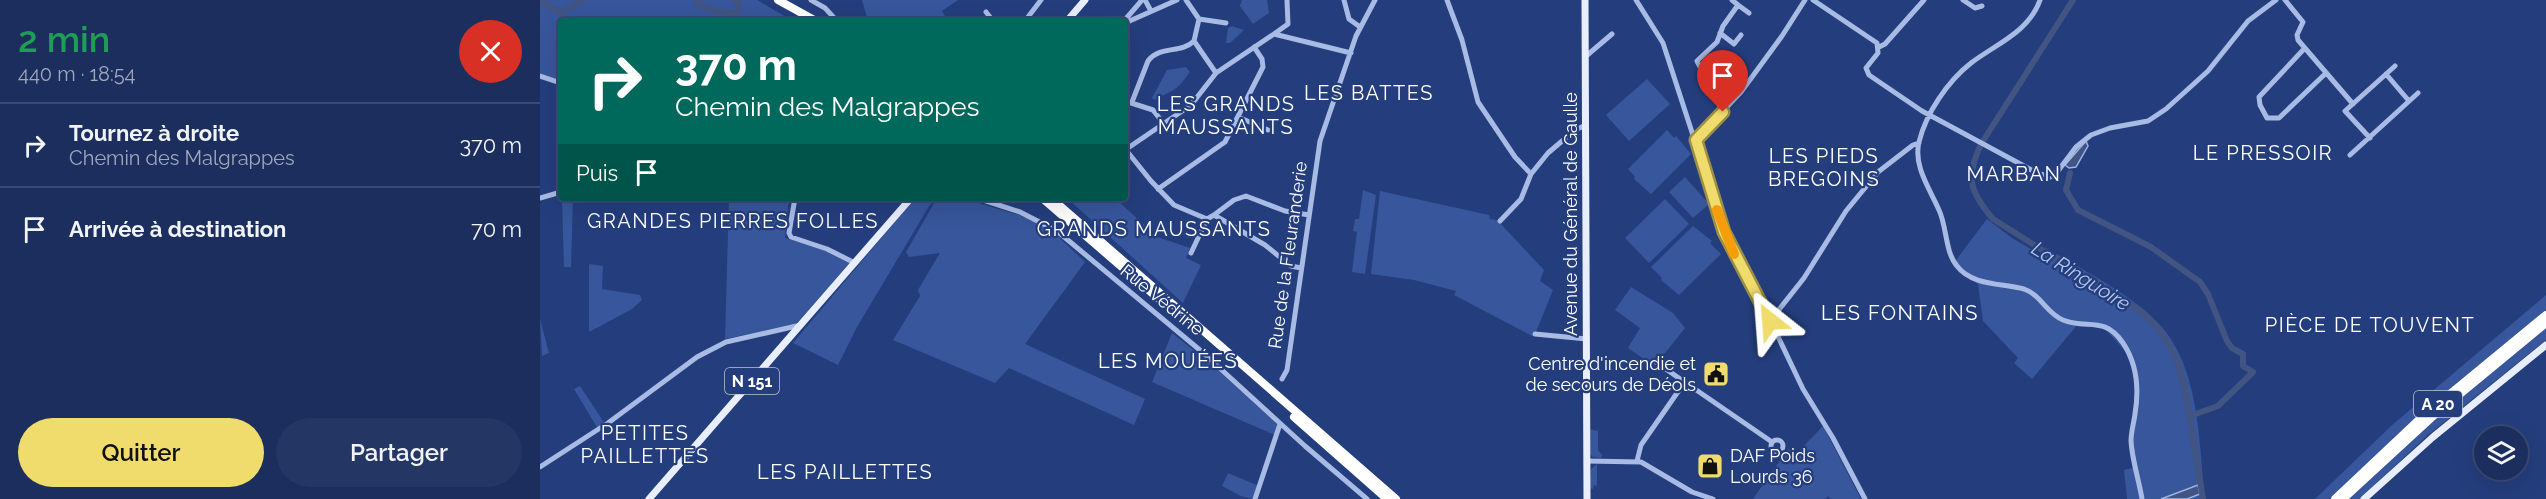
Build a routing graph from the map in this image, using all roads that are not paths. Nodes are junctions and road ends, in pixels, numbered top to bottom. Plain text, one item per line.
1 (768, 0) edge
2 (778, 0) edge
3 (811, 0) edge
4 (1041, 0) edge
5 (1085, 0) edge
6 (1143, 0) edge
7 (1177, 0) edge
8 (1186, 0) edge
9 (1287, 0) edge
10 (1344, 0) edge
11 (1375, 0) edge
12 (1447, 0) edge
13 (1585, 0) edge
14 (1636, 0) edge
15 (1732, 0) edge
16 (1804, 0) edge
17 (1813, 0) edge
18 (1924, 0) edge
19 (1964, 0) edge
20 (2040, 0) edge
21 (2276, 0) edge
22 (2285, 0) edge
23 (1738, 5) junction
24 (1982, 6) dead end
25 (1151, 11) junction
26 (986, 12) dead end
27 (1749, 13) dead end
28 (800, 18) edge
29 (811, 18) edge
30 (834, 18) edge
31 (991, 18) edge
32 (1027, 18) edge
33 (1070, 18) edge
34 (1127, 18) edge
35 (1199, 19) junction
36 (1128, 20) edge
37 (1226, 23) dead end
38 (1360, 27) junction
39 (1720, 33) junction
40 (1274, 34) junction
41 (1612, 34) dead end
42 (1741, 35) dead end
43 (1194, 41) junction
44 (1254, 47) junction
45 (1879, 47) junction
46 (2304, 50) junction
47 (1351, 53) junction
48 (1585, 57) junction
49 (2395, 66) dead end
50 (1216, 73) junction
51 (2325, 74) junction
52 (2386, 74) junction
53 (540, 76) edge
54 (558, 82) edge
55 (2418, 93) dead end
56 (1128, 101) edge
57 (2409, 101) junction
58 (1132, 102) junction
59 (2354, 104) junction
60 (1723, 112) junction
61 (1930, 115) junction
62 (1239, 117) junction
63 (1164, 124) junction
64 (1586, 125) junction
65 (1268, 130) dead end
66 (2370, 138) junction
67 (1696, 140) junction
68 (1919, 143) junction
69 (1128, 148) edge
70 (1128, 154) edge
71 (2350, 155) dead end
72 (1531, 174) junction
73 (1158, 189) junction
74 (558, 193) edge
75 (540, 198) edge
76 (794, 201) edge
77 (908, 201) edge
78 (986, 201) edge
79 (1040, 201) edge
80 (1046, 201) edge
81 (1054, 201) edge
82 (1061, 201) edge
83 (1214, 215) junction
84 (1309, 215) junction
85 (1207, 219) junction
86 (1500, 221) dead end
87 (1070, 222) junction
88 (1104, 244) junction
89 (1191, 253) dead end
90 (855, 263) junction
91 (1301, 268) junction
92 (2546, 315) edge
93 (1770, 321) junction
94 (2546, 323) edge
95 (801, 325) junction
96 (1535, 334) dead end
97 (1587, 339) junction
98 (2546, 345) edge
99 (1657, 363) dead end
100 (1282, 379) dead end
101 (1684, 383) junction
102 (1280, 424) junction
103 (1772, 442) dead end
104 (1587, 461) junction
105 (1637, 461) junction
106 (540, 467) edge
107 (649, 499) edge
108 (1255, 499) edge
109 (1367, 499) edge
110 (1387, 499) edge
111 (1396, 499) edge
112 (1587, 499) edge
113 (1713, 499) edge
114 (1865, 499) edge
115 (2142, 499) edge
116 (2334, 499) edge
117 (2343, 499) edge
118 (2364, 499) edge

1 - 28 highway
2 - 29 highway
3 - 30 street
4 - 32 street
5 - 33 main road
6 - 25 street
6 - 34 street
7 - 25 street
8 - 35 street
9 - 40 street
10 - 38 street
11 - 38 street, Rue de la Fleuranderie
12 - 72 street
13 - 48 main road, Avenue du Général de Gaulle
14 - 67 street
15 - 23 street
16 - 60 street
17 - 45 street
18 - 45 street
19 - 24 street
20 - 61 street
21 - 61 street
22 - 46 street
23 - 27 street
23 - 39 street
25 - 36 street
26 - 31 street
35 - 37 street
35 - 43 street
38 - 47 street, Rue de la Fleuranderie
39 - 42 street
39 - 60 street
40 - 44 street
40 - 47 street
41 - 48 street
43 - 50 street
43 - 58 street
44 - 50 street
44 - 62 street
45 - 61 street
46 - 51 street
46 - 51 street
47 - 84 street, Rue de la Fleuranderie
48 - 64 main road, Avenue du Général de Gaulle
49 - 52 street
50 - 63 street
51 - 59 street
52 - 57 street
52 - 59 street
53 - 54 street
55 - 57 street
56 - 58 street
57 - 66 street
58 - 63 street
59 - 66 street
60 - 67 street
61 - 68 street
62 - 65 street
62 - 73 street
63 - 69 street
64 - 72 street
64 - 97 main road, Avenue du Général de Gaulle
66 - 71 street
67 - 93 street
68 - 93 street
68 - 115 street
70 - 73 street
72 - 86 street
73 - 85 street
74 - 75 street
76 - 90 street
77 - 90 main road, N 151
78 - 102 street, Rue Védrine
79 - 87 highway
80 - 87 highway
81 - 88 highway
82 - 88 highway
83 - 84 street
83 - 85 street
83 - 91 street
84 - 91 street, Rue de la Fleuranderie
85 - 89 street
87 - 110 highway
88 - 111 highway
90 - 95 main road, N 151
91 - 100 street, Rue de la Fleuranderie
92 - 116 highway, A 20
93 - 114 street
94 - 117 highway, A 20
95 - 106 street
95 - 107 main road, N 151
96 - 97 street
97 - 104 main road, Avenue du Général de Gaulle
98 - 118 main road
99 - 101 street
101 - 103 street
101 - 105 street
102 - 108 street
102 - 109 street, Rue Védrine
104 - 105 street
104 - 112 main road, Avenue du Général de Gaulle
105 - 113 street

